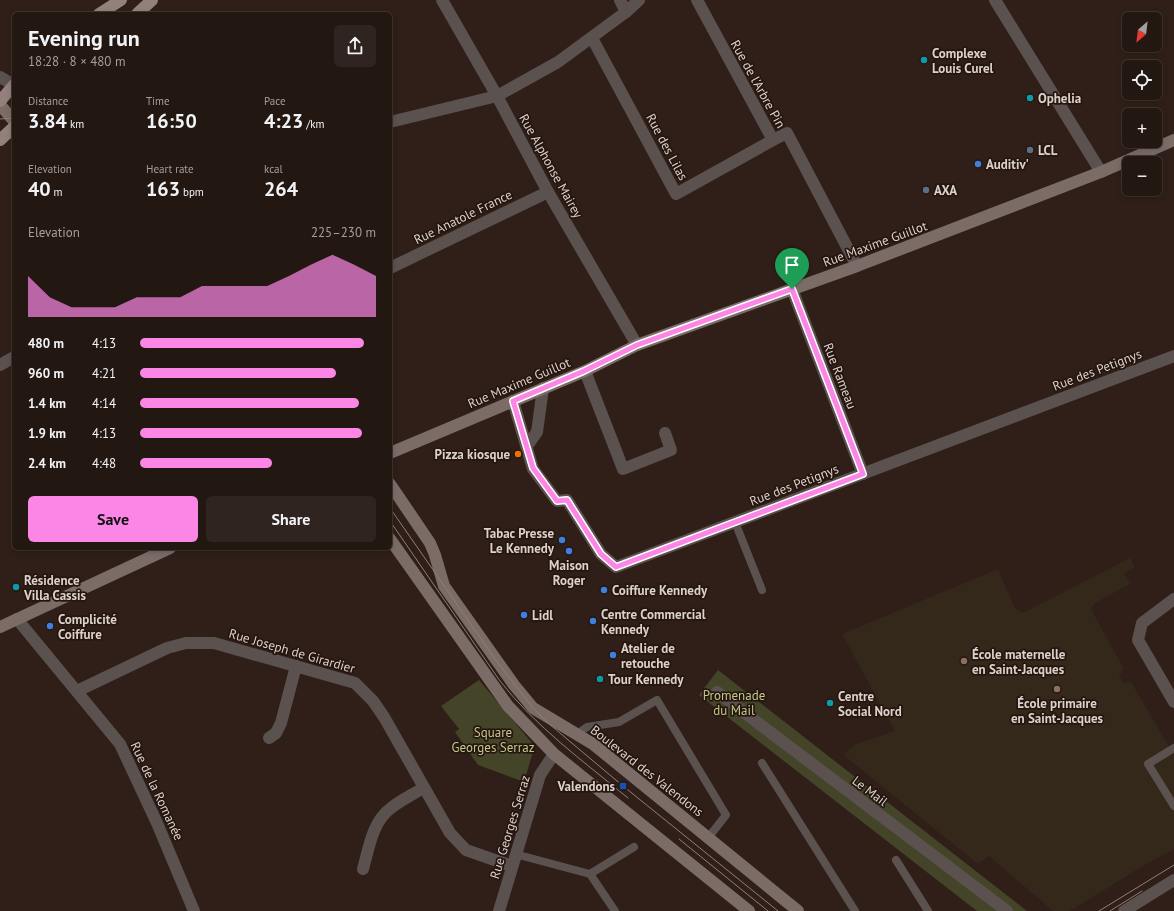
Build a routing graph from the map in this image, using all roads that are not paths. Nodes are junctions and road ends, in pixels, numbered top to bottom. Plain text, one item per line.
1 (121, 0) edge
2 (126, 0) edge
3 (152, 0) edge
4 (442, 0) edge
5 (620, 0) edge
6 (639, 0) edge
7 (697, 0) edge
8 (995, 0) edge
9 (102, 12) edge
10 (113, 12) edge
11 (139, 12) edge
12 (626, 12) junction
13 (592, 38) junction
14 (0, 76) edge
15 (12, 84) edge
16 (12, 87) edge
17 (12, 95) edge
18 (497, 96) junction
19 (0, 101) edge
20 (0, 105) edge
21 (12, 119) edge
22 (392, 122) edge
23 (12, 129) edge
24 (0, 140) edge
25 (773, 140) junction
26 (1174, 140) edge
27 (1101, 172) junction
28 (548, 192) junction
29 (857, 266) junction
30 (392, 267) edge
31 (792, 289) junction
32 (637, 345) junction
33 (1174, 356) edge
34 (12, 358) edge
35 (0, 365) edge
36 (584, 371) junction
37 (543, 388) junction
38 (513, 401) junction
39 (665, 433) dead end
40 (527, 446) junction
41 (392, 452) edge
42 (863, 474) junction
43 (392, 487) edge
44 (735, 522) junction
45 (392, 541) edge
46 (166, 550) edge
47 (762, 590) dead end
48 (1174, 599) edge
49 (17, 619) junction
50 (0, 627) edge
51 (296, 666) junction
52 (77, 691) junction
53 (717, 692) dead end
54 (1174, 702) edge
55 (577, 734) junction
56 (269, 738) dead end
57 (1174, 748) edge
58 (554, 754) junction
59 (762, 763) dead end
60 (423, 788) junction
61 (1174, 806) edge
62 (708, 838) junction
63 (634, 847) dead end
64 (513, 860) junction
65 (896, 860) dead end
66 (363, 869) dead end
67 (590, 874) junction
68 (1174, 880) edge
69 (194, 911) edge
70 (499, 911) edge
71 (615, 911) edge
72 (749, 911) edge
73 (798, 911) edge
74 (855, 911) edge
75 (928, 911) edge
76 (1007, 911) edge
77 (1124, 911) edge

1 - 9 main road
2 - 10 main road
3 - 11 main road
4 - 18 street, Rue Alphonse Mairey
5 - 12 street
6 - 12 street
7 - 25 street, Rue de l'Arbre Pin
8 - 27 street
12 - 13 street
13 - 18 street
13 - 25 street, Rue des Lilas
14 - 15 street
16 - 19 main road
17 - 19 main road
18 - 22 street
18 - 28 street, Rue Alphonse Mairey
20 - 21 street
23 - 24 main road
25 - 29 street, Rue de l'Arbre Pin
26 - 27 street, Rue Maxime Guillot
27 - 29 street, Rue Maxime Guillot
28 - 30 street, Rue Anatole France
28 - 32 street, Rue Alphonse Mairey
29 - 31 street, Rue Maxime Guillot
31 - 32 street, Rue Maxime Guillot
31 - 42 street, Rue Rameau
32 - 36 street, Rue Maxime Guillot
33 - 42 street, Rue des Petignys
34 - 35 street
36 - 37 street, Rue Maxime Guillot
36 - 39 street, Rue Maxime Guillot
37 - 38 street, Rue Maxime Guillot
37 - 40 street
38 - 40 street, Rue des Petignys
38 - 41 street, Rue Maxime Guillot
40 - 44 street, Rue des Petignys
42 - 44 street, Rue des Petignys
43 - 55 street, Boulevard des Valendons
44 - 47 lane
45 - 58 street
46 - 49 street
48 - 54 street
49 - 50 street
49 - 52 street, Rue de la Romanée
51 - 52 street, Rue Joseph de Girardier
51 - 56 street
51 - 60 street, Rue Joseph de Girardier
52 - 69 street, Rue de la Romanée
53 - 76 street, Le Mail
55 - 62 street, Boulevard des Valendons
55 - 62 lane
57 - 61 lane
58 - 64 street, Rue Georges Serraz
58 - 72 street
59 - 74 lane
60 - 64 street, Rue Joseph de Girardier
60 - 66 street
62 - 73 street, Boulevard des Valendons
63 - 67 lane
64 - 67 lane
64 - 70 street, Rue Georges Serraz
65 - 75 lane
67 - 71 lane
68 - 77 street

